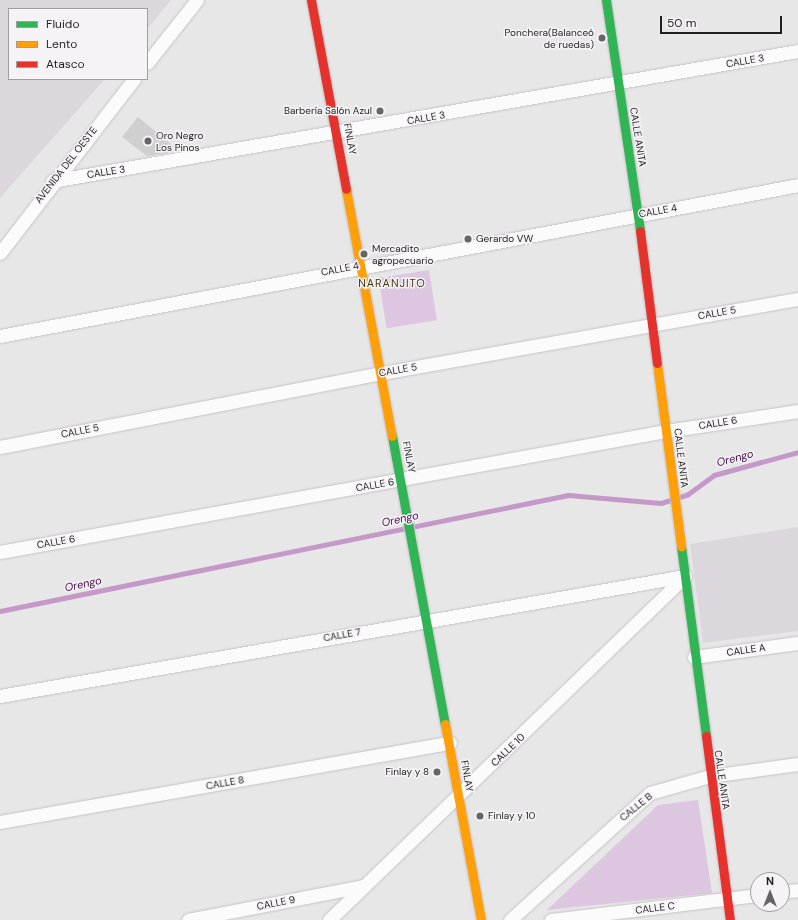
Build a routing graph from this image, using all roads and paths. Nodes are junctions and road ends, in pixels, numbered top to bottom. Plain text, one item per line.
1 (197, 0) edge
2 (311, 0) edge
3 (606, 0) edge
4 (798, 51) edge
5 (148, 62) edge
6 (133, 80) edge
7 (619, 84) junction
8 (338, 133) junction
9 (52, 181) junction
10 (798, 185) edge
11 (638, 214) junction
12 (0, 253) edge
13 (361, 265) junction
14 (798, 299) edge
15 (652, 324) junction
16 (0, 336) edge
17 (382, 373) junction
18 (798, 411) edge
19 (666, 431) junction
20 (0, 446) edge
21 (403, 480) junction
22 (0, 552) edge
23 (685, 576) junction
24 (428, 620) junction
25 (798, 643) edge
26 (694, 657) junction
27 (0, 696) edge
28 (450, 743) junction
29 (798, 764) edge
30 (710, 776) junction
31 (459, 797) junction
32 (0, 822) edge
33 (363, 886) junction
34 (750, 896) edge
35 (727, 899) junction
36 (188, 920) edge
37 (329, 920) edge
38 (481, 920) edge
39 (510, 920) edge
40 (551, 920) edge
41 (730, 920) edge

1 - 5 street
2 - 8 street, FINLAY
3 - 7 street, CALLE ANITA
4 - 7 street, CALLE 3
6 - 9 street, AVENIDA DEL OESTE
7 - 8 street, CALLE 3
7 - 11 street, CALLE ANITA
8 - 9 street, CALLE 3
8 - 13 street, FINLAY
9 - 12 street, AVENIDA DEL OESTE
10 - 11 street, CALLE 4
11 - 13 street, CALLE 4
11 - 15 street, CALLE ANITA
13 - 16 street, CALLE 4
13 - 17 street, FINLAY
14 - 15 street, CALLE 5
15 - 17 street, CALLE 5
15 - 19 street, CALLE ANITA
17 - 20 street, CALLE 5
17 - 21 street, FINLAY
18 - 19 street, CALLE 6
19 - 21 street, CALLE 6
19 - 23 street, CALLE ANITA
21 - 22 street, CALLE 6
21 - 24 street, FINLAY
23 - 24 street, CALLE 7
23 - 26 street, CALLE ANITA
23 - 31 street, CALLE 10
24 - 27 street, CALLE 7
24 - 28 street, FINLAY
25 - 26 street, CALLE A
26 - 30 street, CALLE ANITA
28 - 31 street, FINLAY
28 - 32 street, CALLE 8
29 - 30 street, CALLE B
30 - 35 street, CALLE ANITA
30 - 39 street, CALLE B
31 - 33 street, CALLE 10
31 - 38 street, FINLAY
33 - 36 street, CALLE 9
33 - 37 street, CALLE 10
34 - 35 street, CALLE C
35 - 40 street, CALLE C
35 - 41 street, CALLE ANITA

